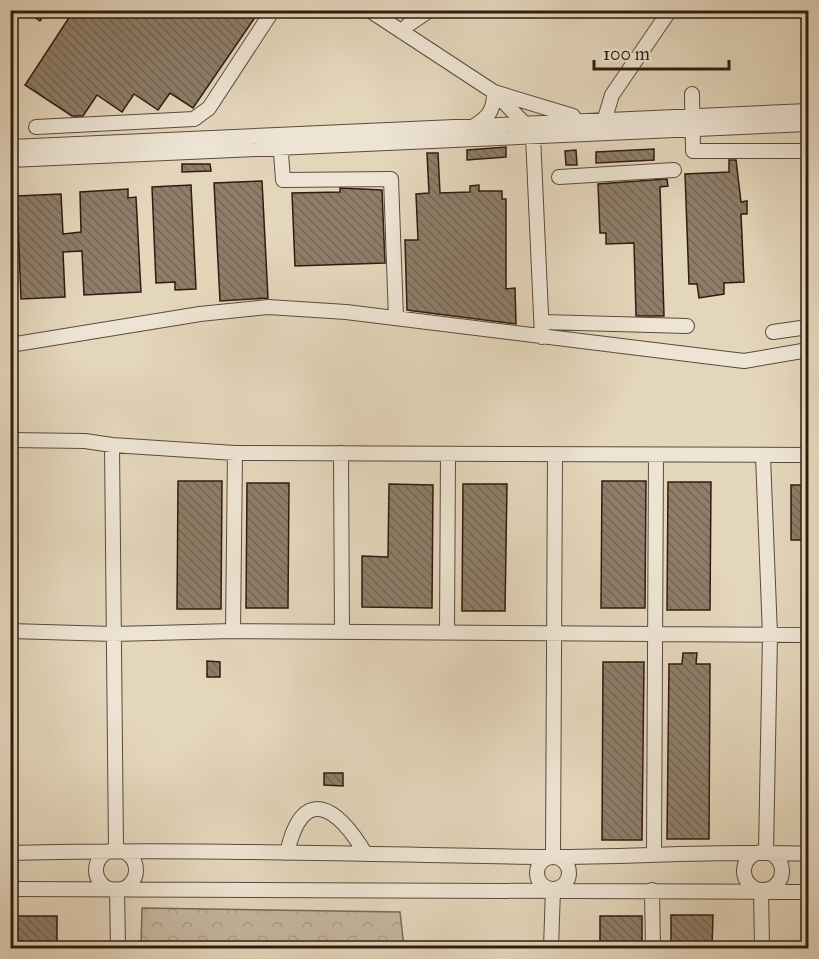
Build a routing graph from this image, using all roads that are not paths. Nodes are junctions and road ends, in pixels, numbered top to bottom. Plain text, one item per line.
1 (273, 10) edge
2 (369, 10) edge
3 (430, 10) edge
4 (670, 10) edge
5 (402, 32) junction
6 (494, 92) junction
7 (692, 94) dead end
8 (808, 111) edge
9 (589, 120) junction
10 (524, 123) junction
11 (693, 123) junction
12 (808, 124) edge
13 (474, 126) junction
14 (36, 127) dead end
15 (603, 127) junction
16 (533, 136) junction
17 (280, 141) junction
18 (10, 147) edge
19 (808, 151) edge
20 (10, 160) edge
21 (674, 170) dead end
22 (535, 179) junction
23 (396, 318) junction
24 (542, 322) junction
25 (687, 326) dead end
26 (808, 327) edge
27 (773, 332) dead end
28 (542, 337) junction
29 (10, 345) edge
30 (808, 350) edge
31 (10, 440) edge
32 (112, 445) junction
33 (235, 453) junction
34 (341, 453) junction
35 (448, 454) junction
36 (555, 454) junction
37 (656, 455) junction
38 (763, 456) junction
39 (808, 456) edge
40 (10, 631) edge
41 (233, 631) junction
42 (342, 632) junction
43 (447, 632) junction
44 (552, 633) junction
45 (113, 634) junction
46 (657, 635) junction
47 (808, 635) edge
48 (770, 636) junction
49 (116, 850) junction
50 (766, 852) junction
51 (10, 853) edge
52 (287, 853) junction
53 (365, 853) junction
54 (654, 854) junction
55 (808, 854) edge
56 (553, 857) junction
57 (10, 888) edge
58 (553, 889) junction
59 (117, 890) junction
60 (652, 890) junction
61 (761, 890) junction
62 (808, 892) edge
63 (118, 948) edge
64 (551, 948) edge
65 (653, 948) edge
66 (762, 948) edge

1 - 14 street
2 - 5 street
3 - 5 street
4 - 15 street
5 - 6 street
6 - 9 street
6 - 10 street
6 - 13 street
7 - 11 street
8 - 11 street
9 - 10 street
9 - 15 street
10 - 13 street
10 - 16 street
11 - 12 street
11 - 15 street
11 - 19 street
13 - 17 street
15 - 16 street
16 - 17 street
16 - 22 street
17 - 18 street
17 - 20 street
17 - 23 street
21 - 22 street
22 - 24 street
23 - 28 street
23 - 29 street
24 - 25 street
24 - 28 street
26 - 27 street
28 - 30 street
31 - 32 street
32 - 33 street
32 - 45 street
33 - 34 street
33 - 41 street
34 - 35 street
34 - 42 street
35 - 36 street
35 - 43 street
36 - 37 street
36 - 44 street
37 - 38 street
37 - 46 street
38 - 39 street
38 - 48 street
40 - 45 street
41 - 42 street
41 - 45 street
42 - 43 street
43 - 44 street
44 - 46 street
44 - 56 street
45 - 49 street
46 - 48 street
46 - 54 street
47 - 48 street
48 - 50 street
49 - 51 street
49 - 52 street
49 - 59 street
49 - 59 street
50 - 54 street
50 - 55 street
50 - 61 street
50 - 61 street
52 - 53 street
52 - 53 street
53 - 56 street
54 - 56 street
56 - 58 street
56 - 58 street
57 - 59 street
58 - 59 street
58 - 60 street
58 - 64 street
59 - 63 street
60 - 61 street
60 - 65 street
61 - 62 street
61 - 66 street

